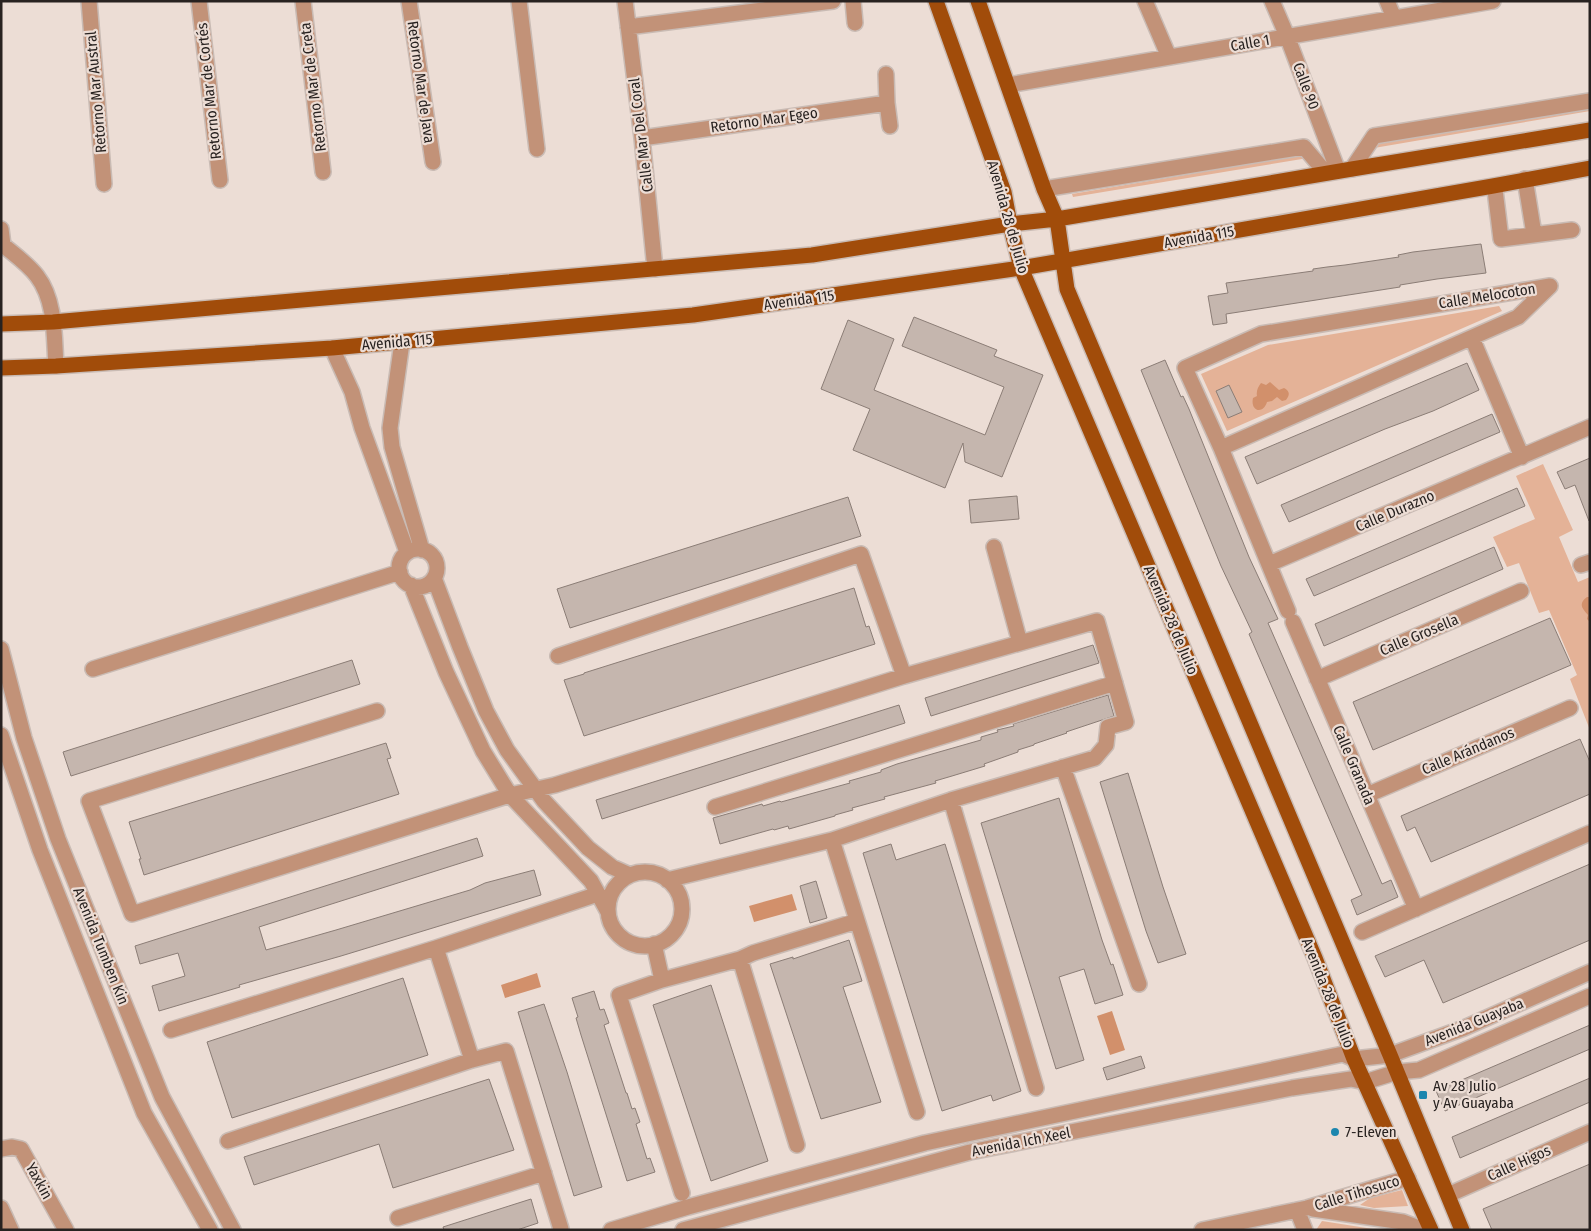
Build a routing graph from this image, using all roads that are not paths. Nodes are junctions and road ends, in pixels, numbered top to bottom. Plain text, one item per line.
1 (88, 1) edge
2 (199, 1) edge
3 (303, 1) edge
4 (409, 1) edge
5 (519, 1) edge
6 (625, 1) edge
7 (833, 1) edge
8 (853, 1) edge
9 (936, 1) edge
10 (978, 1) edge
11 (1145, 1) edge
12 (1272, 1) edge
13 (1387, 1) edge
14 (1493, 1) edge
15 (1394, 18) junction
16 (855, 23) dead end
17 (628, 27) junction
18 (1287, 36) junction
19 (1169, 56) junction
20 (886, 74) dead end
21 (1008, 84) junction
22 (1590, 101) edge
23 (887, 103) junction
24 (890, 126) dead end
25 (1590, 130) edge
26 (642, 138) junction
27 (537, 149) dead end
28 (432, 162) dead end
29 (1590, 168) edge
30 (1339, 171) junction
31 (323, 172) dead end
32 (1525, 179) junction
33 (220, 180) dead end
34 (104, 184) dead end
35 (1044, 189) junction
36 (1495, 190) dead end
37 (1057, 218) junction
38 (1010, 224) junction
39 (1, 230) edge
40 (1572, 230) dead end
41 (1534, 234) junction
42 (2, 245) edge
43 (1063, 261) junction
44 (1021, 268) junction
45 (655, 269) junction
46 (53, 322) junction
47 (1, 324) edge
48 (1472, 338) junction
49 (402, 342) junction
50 (332, 348) junction
51 (56, 366) junction
52 (1, 368) edge
53 (1590, 427) edge
54 (1221, 448) junction
55 (1522, 457) junction
56 (994, 547) dead end
57 (415, 551) junction
58 (1269, 564) junction
59 (400, 572) junction
60 (434, 578) junction
61 (411, 586) junction
62 (1522, 591) dead end
63 (1020, 642) junction
64 (1, 649) edge
65 (558, 656) dead end
66 (93, 670) dead end
67 (904, 676) junction
68 (1317, 679) junction
69 (1116, 683) junction
70 (1570, 708) dead end
71 (376, 711) dead end
72 (1, 735) edge
73 (4, 755) edge
74 (1063, 767) junction
75 (535, 789) junction
76 (510, 795) junction
77 (1367, 795) junction
78 (951, 800) junction
79 (715, 807) dead end
80 (1590, 833) edge
81 (832, 840) junction
82 (630, 875) junction
83 (667, 880) junction
84 (598, 894) junction
85 (1416, 909) junction
86 (608, 912) junction
87 (857, 921) junction
88 (1362, 932) dead end
89 (654, 944) junction
90 (436, 948) junction
91 (740, 959) junction
92 (1590, 972) edge
93 (662, 980) junction
94 (1139, 984) dead end
95 (1590, 996) edge
96 (1464, 1028) junction
97 (172, 1030) dead end
98 (1473, 1046) junction
99 (1390, 1055) junction
100 (1348, 1056) junction
101 (472, 1060) junction
102 (1397, 1072) junction
103 (1365, 1082) junction
104 (1036, 1088) dead end
105 (917, 1112) dead end
106 (1590, 1132) edge
107 (228, 1141) dead end
108 (797, 1145) dead end
109 (1, 1149) edge
110 (544, 1173) junction
111 (1408, 1178) junction
112 (682, 1193) dead end
113 (1448, 1195) junction
114 (1, 1208) edge
115 (1302, 1209) junction
116 (398, 1218) dead end
117 (732, 1223) edge
118 (561, 1229) edge
119 (11, 1230) edge
120 (66, 1230) edge
121 (210, 1230) edge
122 (233, 1230) edge
123 (611, 1230) edge
124 (683, 1230) edge
125 (1202, 1230) edge
126 (1305, 1230) edge
127 (1424, 1230) edge
128 (1430, 1230) edge
129 (1462, 1230) edge

1 - 34 street, Retorno Mar Austral
2 - 33 street, Retorno Mar de Cortés
3 - 31 street, Retorno Mar de Creta
4 - 28 street, Retorno Mar de Java
5 - 27 street
6 - 17 street, Calle Mar Del Coral
7 - 17 street
8 - 16 street
9 - 38 main road, Avenida 28 de Julio
10 - 21 main road
11 - 19 street
12 - 18 street, Calle 90
13 - 15 street
14 - 15 street, Calle 1
15 - 18 street, Calle 1
17 - 26 street, Calle Mar Del Coral
18 - 19 street, Calle 1
18 - 30 street, Calle 90
19 - 21 street, Calle 1
20 - 23 street
21 - 35 main road
22 - 30 street
23 - 24 street
23 - 26 street, Retorno Mar Egeo
25 - 30 main road
26 - 45 street, Calle Mar Del Coral
29 - 32 main road, Avenida 115
30 - 35 street
30 - 37 main road
32 - 41 street
32 - 43 main road, Avenida 115
35 - 37 main road
36 - 41 street
37 - 38 main road
37 - 43 main road
38 - 44 main road, Avenida 28 de Julio
38 - 45 main road
39 - 42 street
40 - 41 street
42 - 46 street
43 - 44 main road, Avenida 115
43 - 99 main road
44 - 49 main road, Avenida 115
44 - 100 main road, Avenida 28 de Julio
45 - 46 main road
46 - 47 main road
46 - 51 street
48 - 54 street, Calle Melocoton
48 - 54 street, Calle Melocoton
48 - 55 street
49 - 50 main road, Avenida 115
49 - 57 street
50 - 51 main road, Avenida 115
50 - 57 street
51 - 52 main road, Avenida 115
53 - 55 street, Calle Durazno
54 - 58 street
55 - 58 street, Calle Durazno
56 - 63 street
57 - 59 street
57 - 60 street
58 - 68 street, Calle Granada
59 - 61 street
59 - 66 street
60 - 61 street
60 - 75 street
61 - 76 street
62 - 68 street, Calle Grosella
63 - 67 street
63 - 69 street
64 - 122 street, Avenida Tumben Kin
65 - 67 street
67 - 75 street
68 - 77 street, Calle Granada
69 - 74 street
69 - 79 street
70 - 77 street, Calle Arándanos
71 - 76 street
72 - 73 street, Avenida Tumben Kin
73 - 121 street, Avenida Tumben Kin
74 - 78 street
74 - 94 street
75 - 76 street
75 - 82 street
76 - 84 street
77 - 85 street, Calle Granada
78 - 81 street
78 - 104 street
80 - 85 street
81 - 83 street
81 - 87 street
82 - 83 street
82 - 86 street
83 - 89 street
84 - 86 street
84 - 90 street
85 - 88 street
86 - 89 street
87 - 91 street
87 - 105 street
89 - 93 street
90 - 97 street
90 - 101 street
91 - 93 street
91 - 108 street
92 - 96 street, Avenida Guayaba
93 - 112 street
95 - 98 street, Avenida Guayaba
96 - 98 street
96 - 99 street, Avenida Guayaba
98 - 102 street, Avenida Guayaba
99 - 100 street, Avenida Guayaba
99 - 102 main road
100 - 103 main road, Avenida 28 de Julio
100 - 123 street, Avenida Guayaba
101 - 107 street
101 - 110 street
102 - 103 street, Avenida Guayaba
102 - 113 main road
103 - 111 main road, Avenida 28 de Julio
103 - 117 street, Avenida Ich Xeel
106 - 113 street, Calle Higos
109 - 120 street, Yaxkin
110 - 116 street
110 - 118 street
111 - 115 street, Calle Tihosuco
111 - 128 main road, Avenida 28 de Julio
113 - 129 main road
114 - 119 street
115 - 125 street, Calle Tihosuco
115 - 126 street
115 - 127 street, Calle Tihosuco
117 - 124 street, Avenida Ich Xeel

